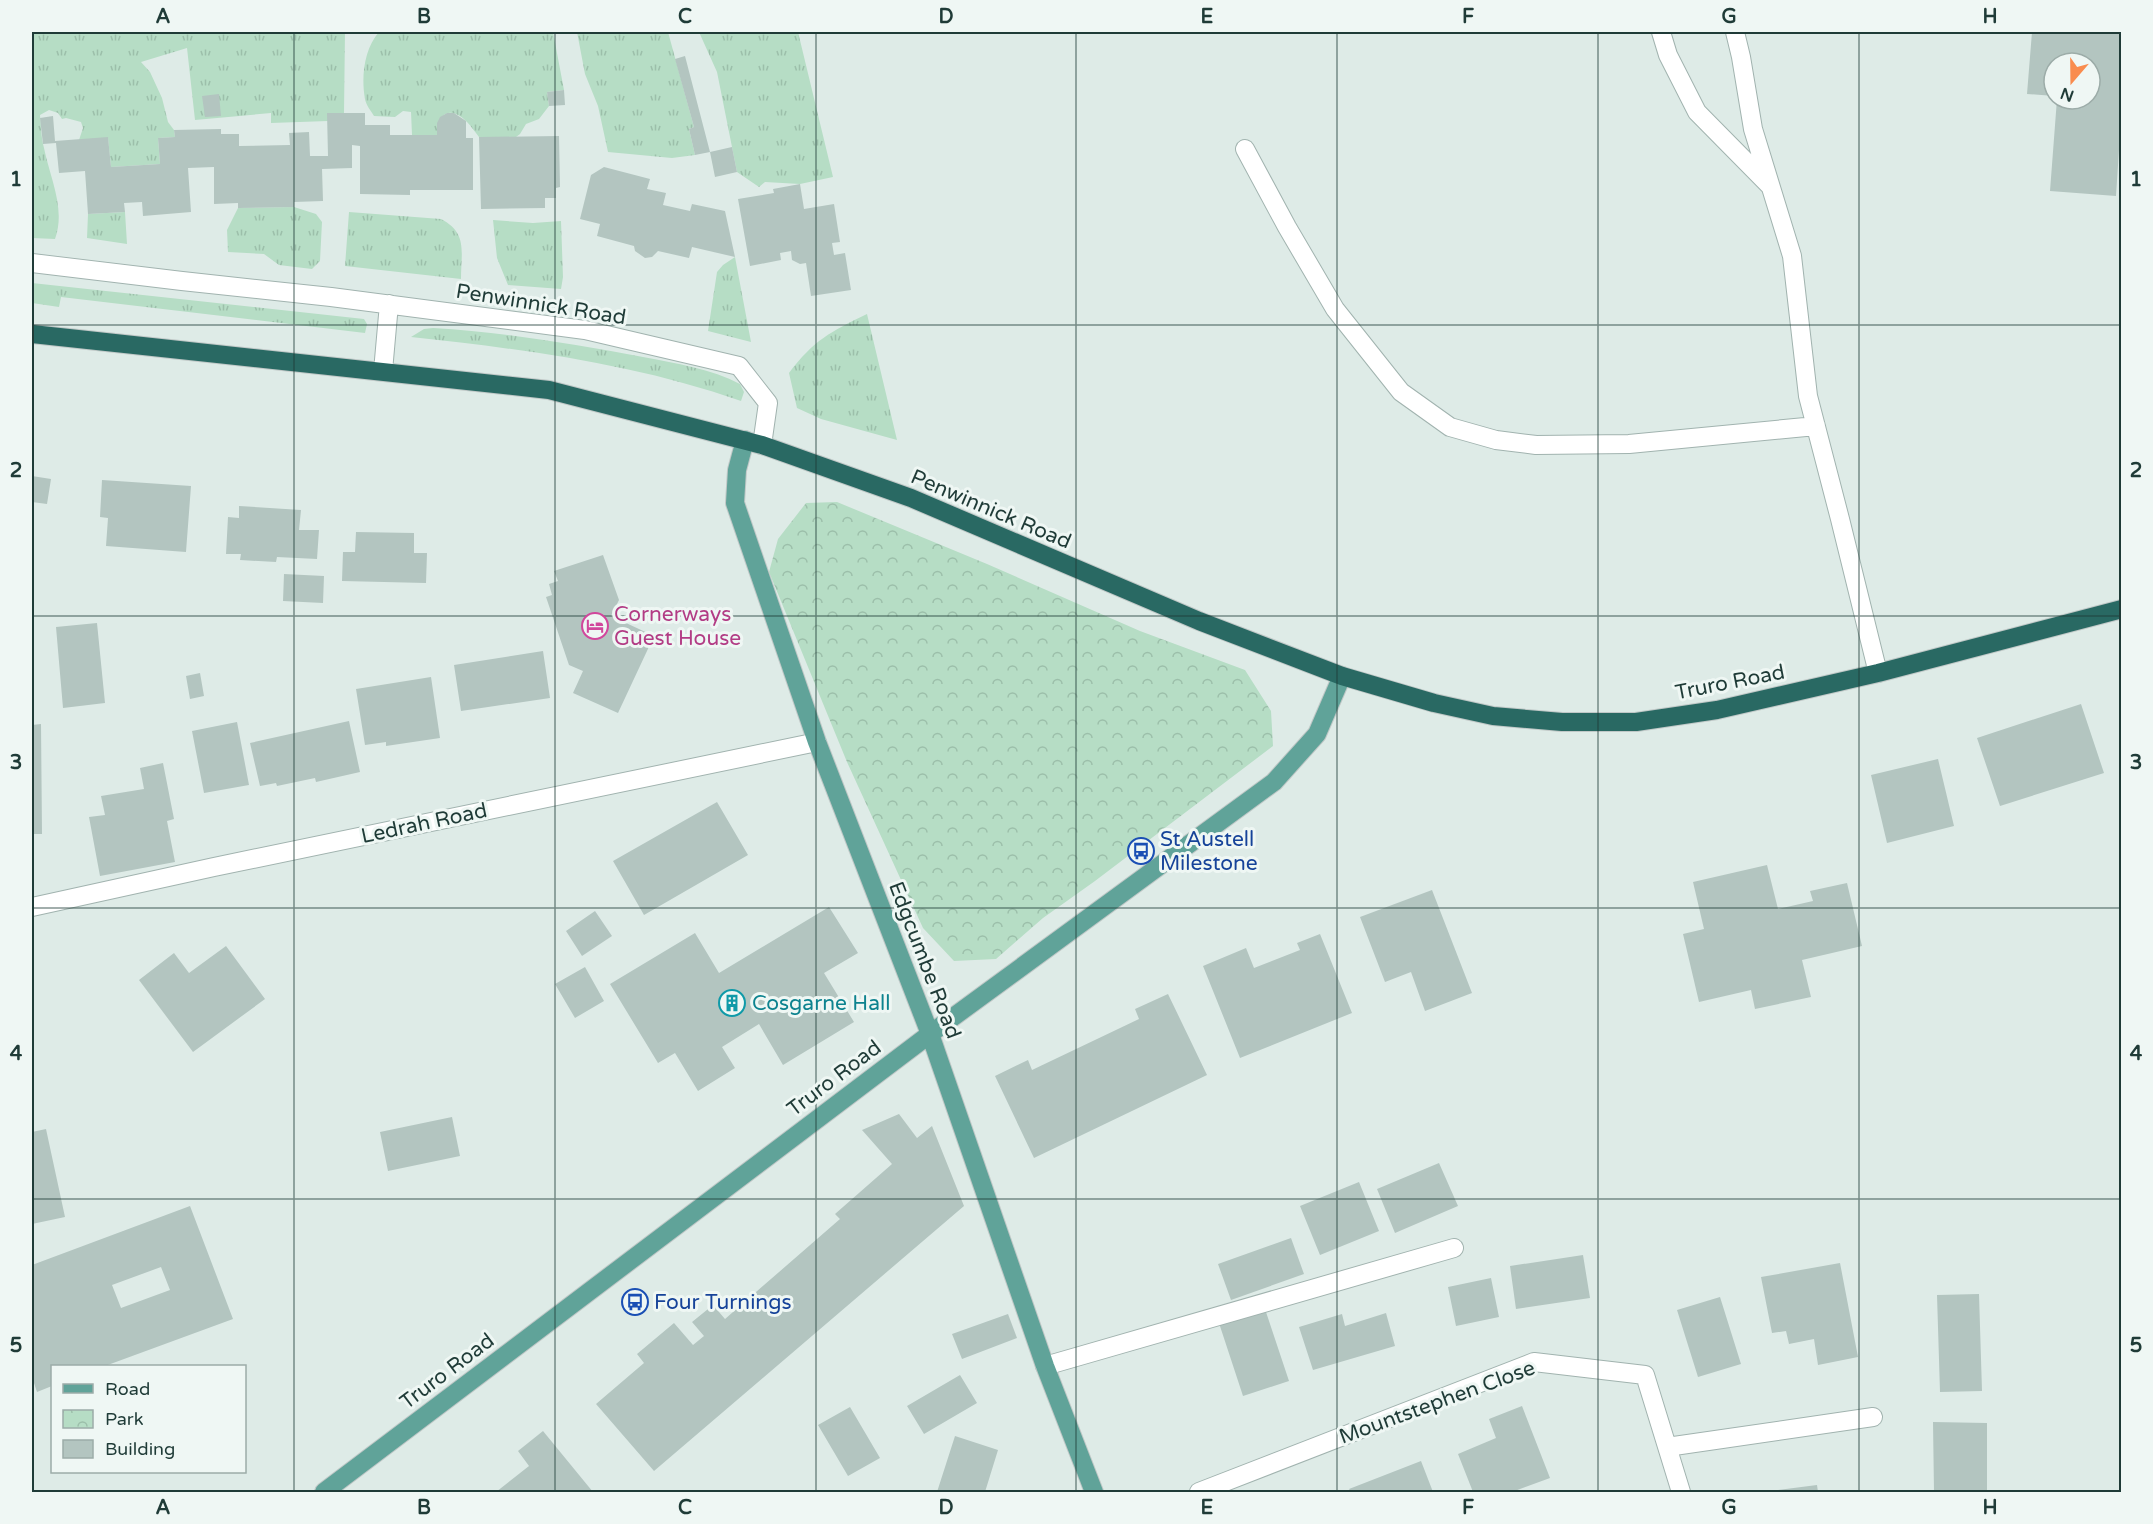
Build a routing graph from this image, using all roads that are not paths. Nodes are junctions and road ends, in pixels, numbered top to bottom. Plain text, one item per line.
1 (1661, 32) edge
2 (1735, 32) edge
3 (1245, 149) dead end
4 (1771, 188) junction
5 (32, 262) edge
6 (389, 304) junction
7 (32, 334) edge
8 (383, 371) junction
9 (1816, 426) junction
10 (753, 442) junction
11 (2121, 609) edge
12 (1200, 621) joint
13 (1878, 673) junction
14 (1342, 676) junction
15 (817, 742) junction
16 (32, 907) edge
17 (930, 1034) junction
18 (1454, 1248) dead end
19 (1045, 1366) junction
20 (1873, 1417) dead end
21 (1666, 1447) junction
22 (324, 1492) edge
23 (1094, 1492) edge
24 (1199, 1492) edge
25 (1680, 1492) edge

1 - 4 street
2 - 4 street
3 - 9 street
4 - 9 street
5 - 6 street, Penwinnick Road
6 - 8 street
6 - 10 street, Penwinnick Road
7 - 8 highway, Penwinnick Road
8 - 10 highway, Penwinnick Road
9 - 13 street
10 - 12 highway, Penwinnick Road
10 - 15 main road, Edgcumbe Road
11 - 13 highway, Truro Road
12 - 14 highway, Truro Road
13 - 14 highway, Truro Road
14 - 17 main road, Truro Road
15 - 16 street, Ledrah Road
15 - 17 main road, Edgcumbe Road
17 - 19 main road, Edgcumbe Road
17 - 22 main road, Truro Road
18 - 19 street
19 - 23 main road, Edgcumbe Road
20 - 21 street
21 - 24 street, Mountstephen Close
21 - 25 street, Mountstephen Close

